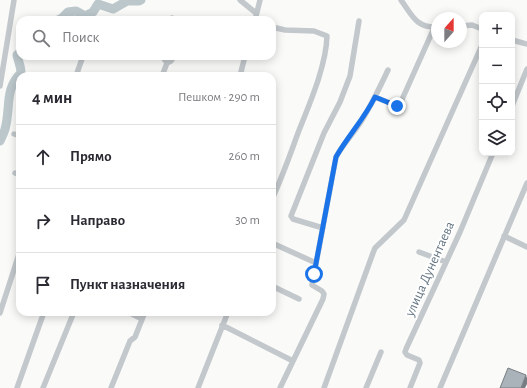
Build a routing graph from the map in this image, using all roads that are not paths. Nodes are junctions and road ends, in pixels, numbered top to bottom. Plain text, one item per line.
1 (14, 0) edge
2 (240, 0) edge
3 (260, 0) edge
4 (402, 0) edge
5 (256, 13) junction
6 (256, 16) edge
7 (359, 21) dead end
8 (467, 25) edge
9 (276, 28) edge
10 (431, 28) edge
11 (479, 28) edge
12 (431, 39) edge
13 (515, 41) edge
14 (527, 44) edge
15 (481, 48) edge
16 (82, 60) edge
17 (165, 60) edge
18 (172, 60) edge
19 (244, 60) edge
20 (167, 63) junction
21 (388, 70) dead end
22 (527, 70) edge
23 (77, 72) edge
24 (164, 72) edge
25 (241, 72) edge
26 (0, 86) edge
27 (375, 97) junction
28 (515, 99) edge
29 (492, 156) edge
30 (527, 183) edge
31 (276, 189) edge
32 (323, 228) junction
33 (504, 236) junction
34 (276, 245) edge
35 (527, 247) edge
36 (419, 252) dead end
37 (446, 262) junction
38 (16, 263) edge
39 (316, 263) junction
40 (276, 288) edge
41 (299, 299) dead end
42 (0, 313) edge
43 (43, 316) edge
44 (72, 316) edge
45 (136, 316) edge
46 (143, 316) edge
47 (226, 316) edge
48 (142, 319) junction
49 (222, 325) junction
50 (382, 352) dead end
51 (293, 361) junction
52 (16, 388) edge
53 (43, 388) edge
54 (111, 388) edge
55 (198, 388) edge
56 (280, 388) edge
57 (324, 388) edge
58 (366, 388) edge
59 (410, 388) edge
60 (440, 388) edge

1 - 26 street
2 - 5 street
3 - 5 street
4 - 10 street
5 - 6 street
7 - 32 street
8 - 11 street
9 - 31 street
12 - 27 street
13 - 14 street
15 - 57 street
16 - 23 street
17 - 20 street
18 - 20 street
19 - 25 street
20 - 24 street
21 - 27 street
22 - 28 street
27 - 32 street
29 - 37 street, улица Дунентаева
30 - 33 street
32 - 39 street
33 - 35 street
33 - 60 street
34 - 39 street
36 - 37 street
37 - 59 street, улица Дунентаева
38 - 42 street
39 - 51 street
40 - 41 street
43 - 52 street
44 - 53 street
45 - 48 street
46 - 48 street
47 - 49 street
48 - 54 street
49 - 51 street
49 - 55 street
50 - 58 street
51 - 56 street

